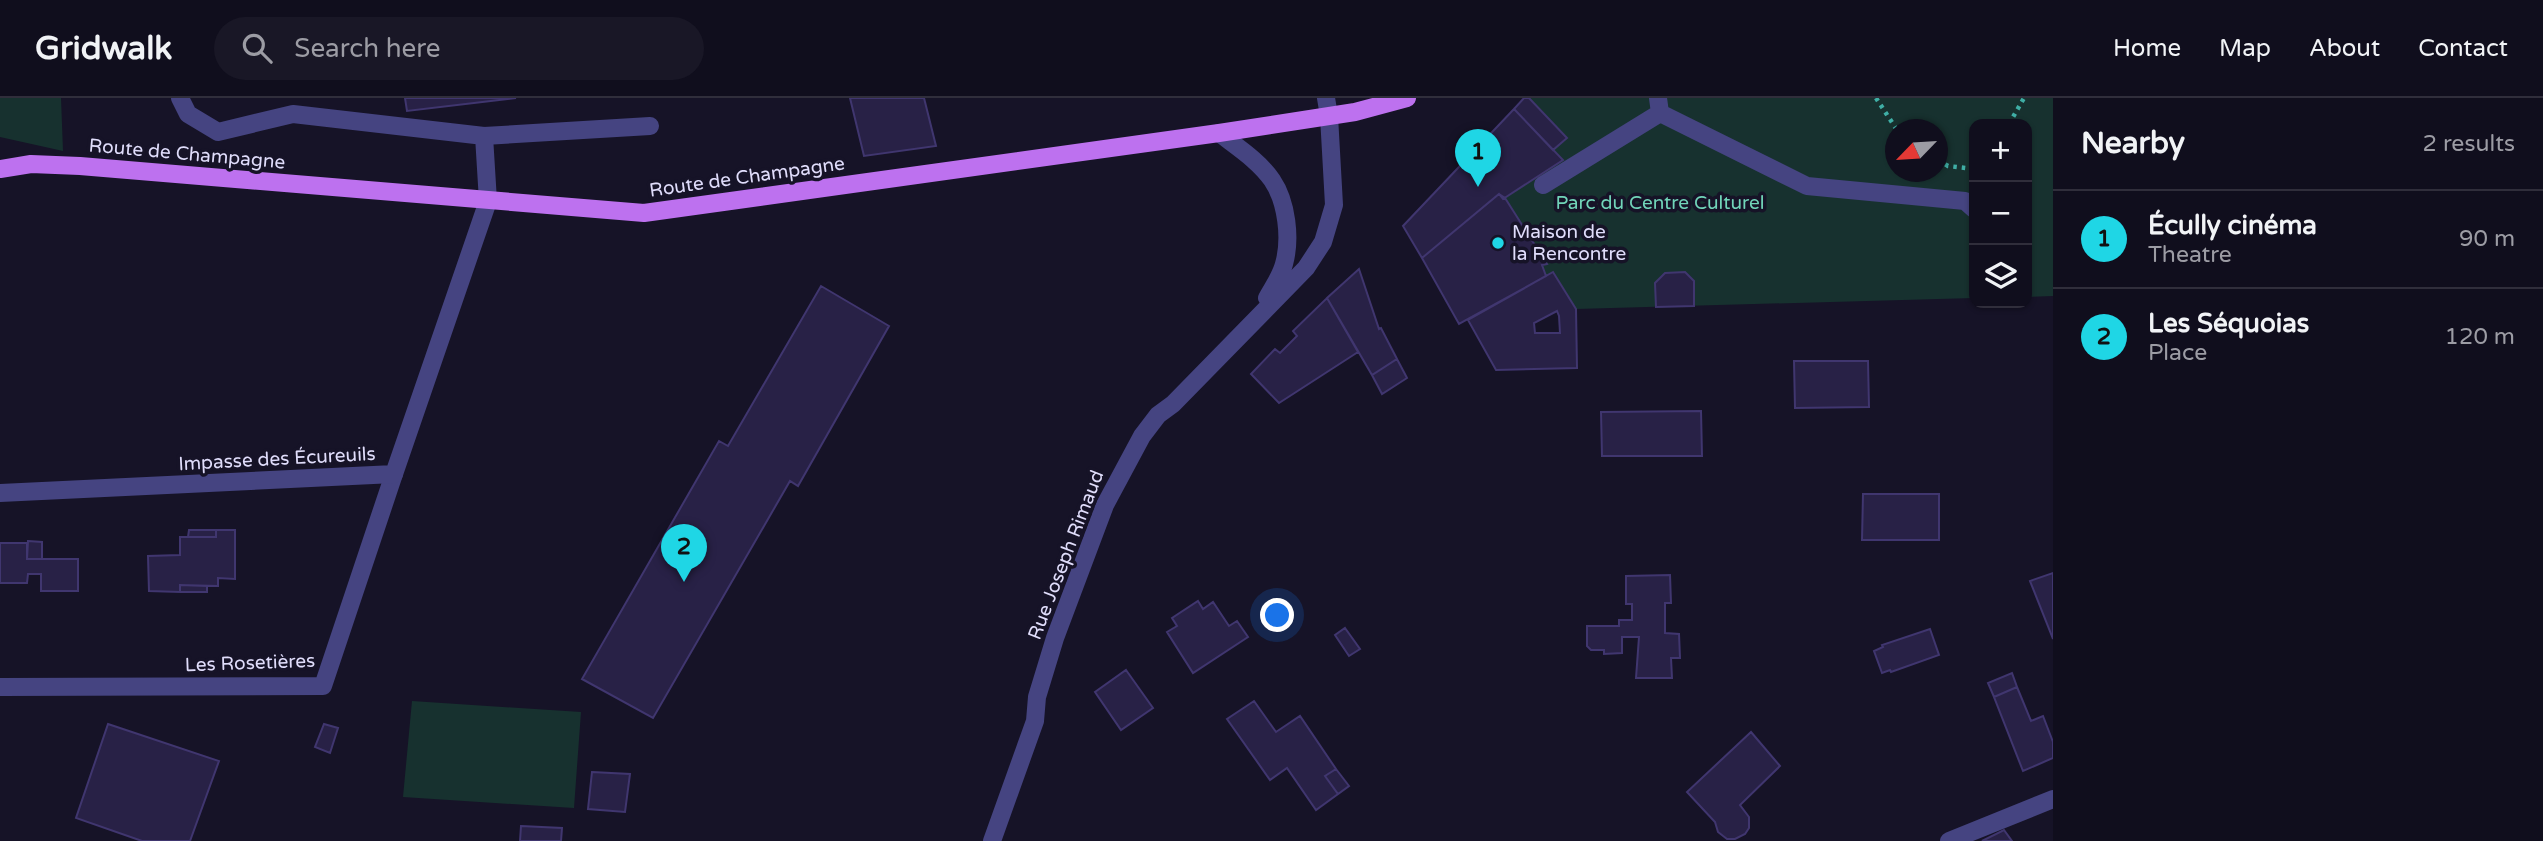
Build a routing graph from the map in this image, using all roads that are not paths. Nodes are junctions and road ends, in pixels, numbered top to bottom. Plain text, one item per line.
1 (180, 98) edge
2 (1407, 98) edge
3 (1659, 106) edge
4 (1328, 107) edge
5 (650, 126) dead end
6 (1219, 133) junction
7 (484, 136) junction
8 (0, 169) edge
9 (1543, 185) dead end
10 (488, 201) junction
11 (1969, 205) edge
12 (1250, 325) junction
13 (394, 474) junction
14 (0, 493) edge
15 (0, 687) edge
16 (2053, 799) edge
17 (992, 841) edge
18 (1949, 841) edge

1 - 7 street
2 - 4 main road, Route de Champagne
3 - 9 street
3 - 11 street
4 - 6 main road, Route de Champagne
4 - 12 street, Rue Joseph Rimaud
5 - 7 street
6 - 10 main road, Route de Champagne
6 - 12 street, Rue Joseph Rimaud
7 - 10 street
8 - 10 main road, Route de Champagne
10 - 13 street, Impasse des Écureuils
12 - 17 street, Rue Joseph Rimaud
13 - 14 street, Impasse des Écureuils
13 - 15 street, Les Rosetières
16 - 18 street

